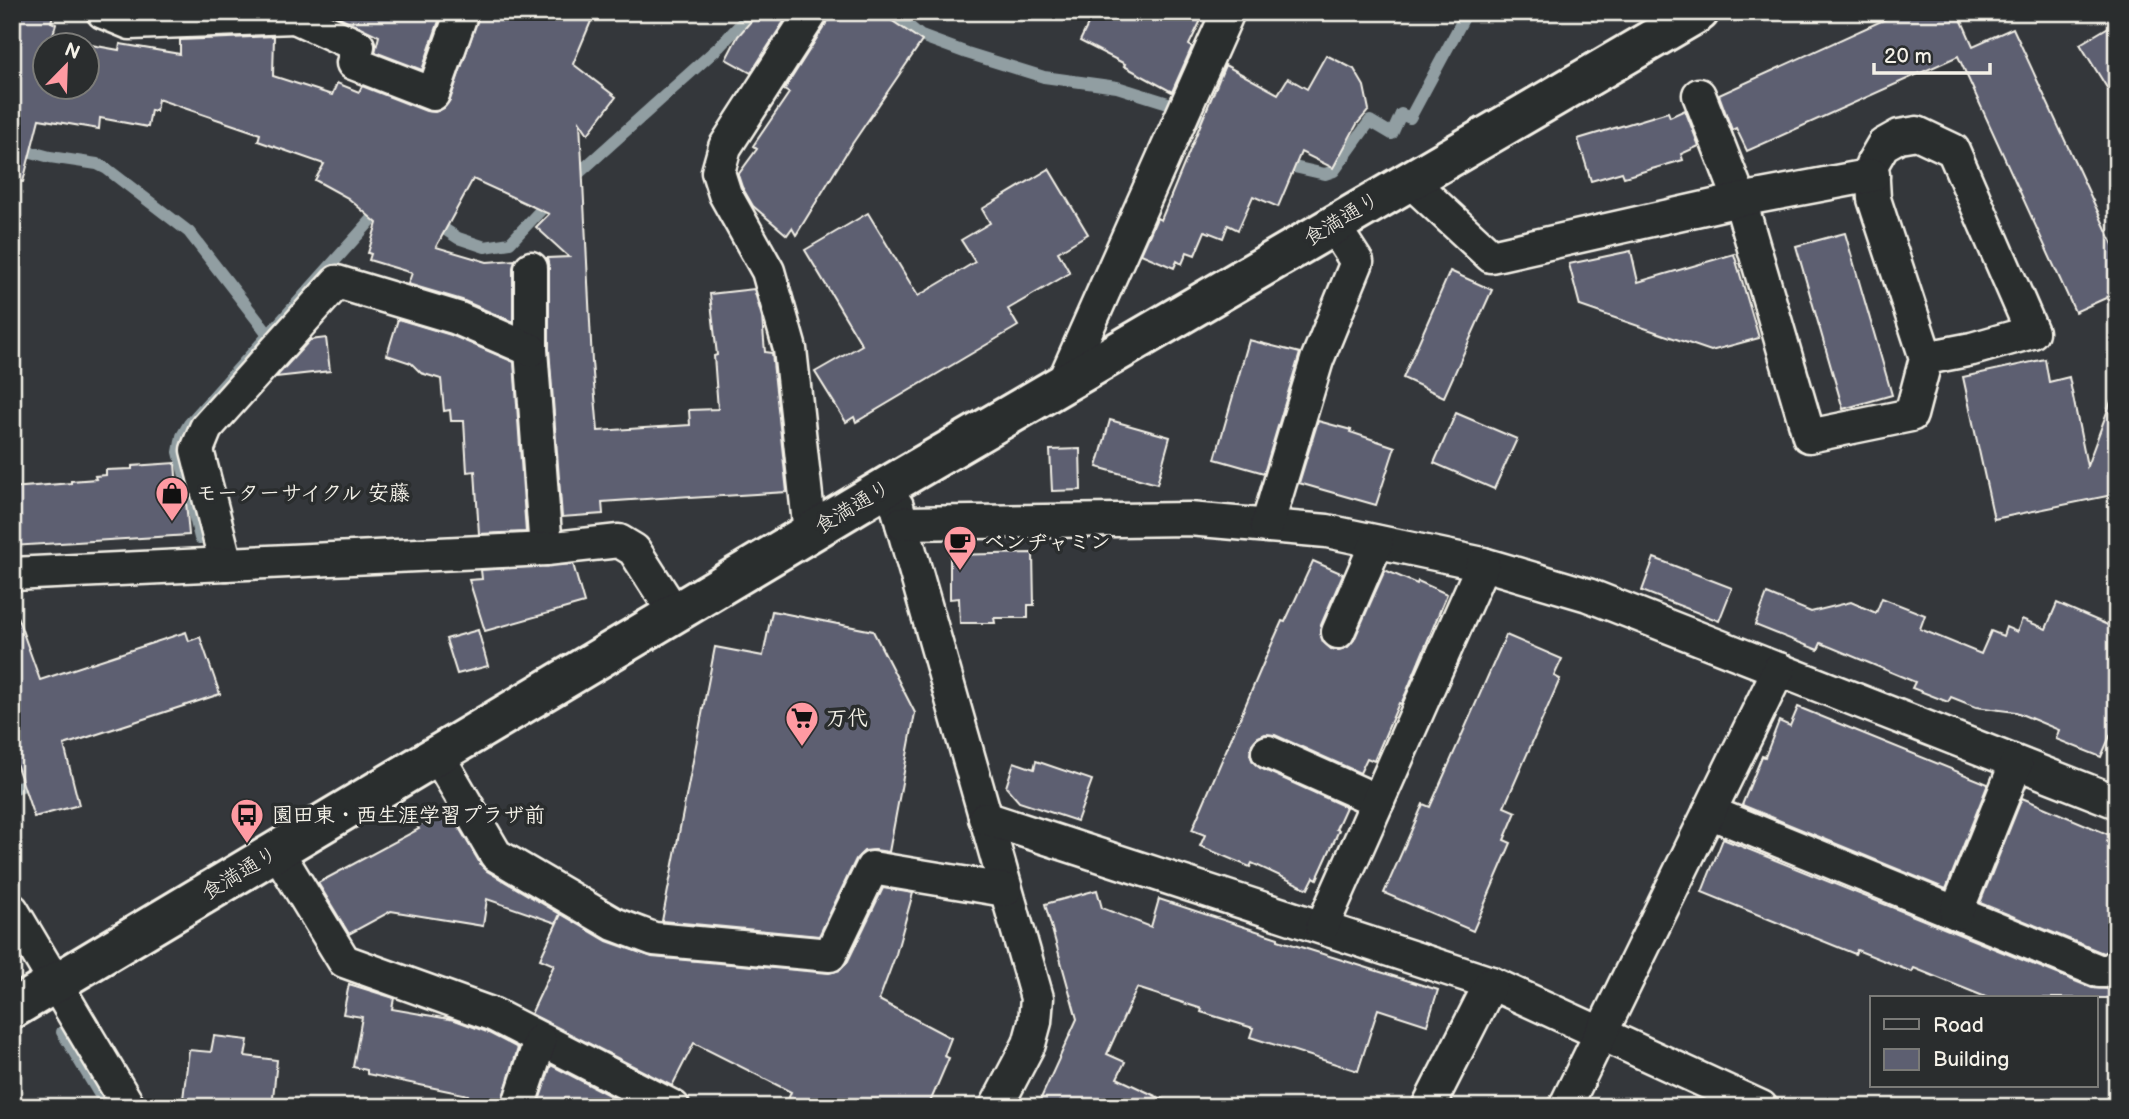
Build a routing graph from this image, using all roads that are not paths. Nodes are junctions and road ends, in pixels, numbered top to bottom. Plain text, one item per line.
1 (103, 12) edge
2 (462, 12) edge
3 (813, 12) edge
4 (1228, 12) edge
5 (1699, 12) edge
6 (290, 15) edge
7 (1699, 96) dead end
8 (1873, 175) junction
9 (1409, 180) junction
10 (1740, 200) junction
11 (1333, 225) junction
12 (531, 268) dead end
13 (531, 350) junction
14 (1926, 358) junction
15 (1063, 383) junction
16 (891, 484) junction
17 (902, 523) junction
18 (1267, 526) junction
19 (810, 533) junction
20 (1377, 542) junction
21 (546, 549) junction
22 (226, 564) junction
23 (1483, 564) junction
24 (12, 574) edge
25 (676, 614) junction
26 (1338, 632) dead end
27 (1779, 669) junction
28 (1268, 752) dead end
29 (438, 756) junction
30 (2017, 764) junction
31 (2115, 797) edge
32 (1378, 801) junction
33 (1709, 812) junction
34 (985, 818) junction
35 (277, 851) junction
36 (1005, 890) junction
37 (12, 910) edge
38 (1956, 913) junction
39 (1322, 927) junction
40 (2117, 965) edge
41 (56, 983) junction
42 (1491, 983) junction
43 (12, 1009) edge
44 (1601, 1033) junction
45 (540, 1041) junction
46 (129, 1107) edge
47 (517, 1107) edge
48 (673, 1107) edge
49 (996, 1107) edge
50 (1428, 1107) edge
51 (1565, 1107) edge
52 (1760, 1107) edge

1 - 6 street
2 - 6 street
3 - 19 street
4 - 15 street
5 - 9 street, 食満通り
7 - 10 street
8 - 10 street
8 - 14 street
8 - 14 street
9 - 10 street
9 - 11 street, 食満通り
10 - 14 street
11 - 15 street, 食満通り
11 - 18 street
12 - 13 street
13 - 21 street
13 - 22 street
15 - 16 street, 食満通り
16 - 17 street
16 - 19 street, 食満通り
17 - 18 street
17 - 34 street
18 - 20 street
19 - 25 street, 食満通り
20 - 23 street
20 - 26 street
21 - 22 street
21 - 25 street
22 - 24 street
23 - 27 street
23 - 32 street
25 - 29 street, 食満通り
27 - 30 street
27 - 33 street
28 - 32 street
29 - 35 street, 食満通り
29 - 36 street
30 - 31 street
30 - 38 street
32 - 39 street
33 - 38 street
33 - 44 street
34 - 36 street
34 - 39 street
35 - 41 street, 食満通り
35 - 45 street
36 - 49 street
37 - 41 street
38 - 40 street
39 - 42 street
41 - 43 street, 食満通り
41 - 46 street
42 - 44 street
42 - 50 street
44 - 51 street
44 - 52 street
45 - 47 street
45 - 48 street

